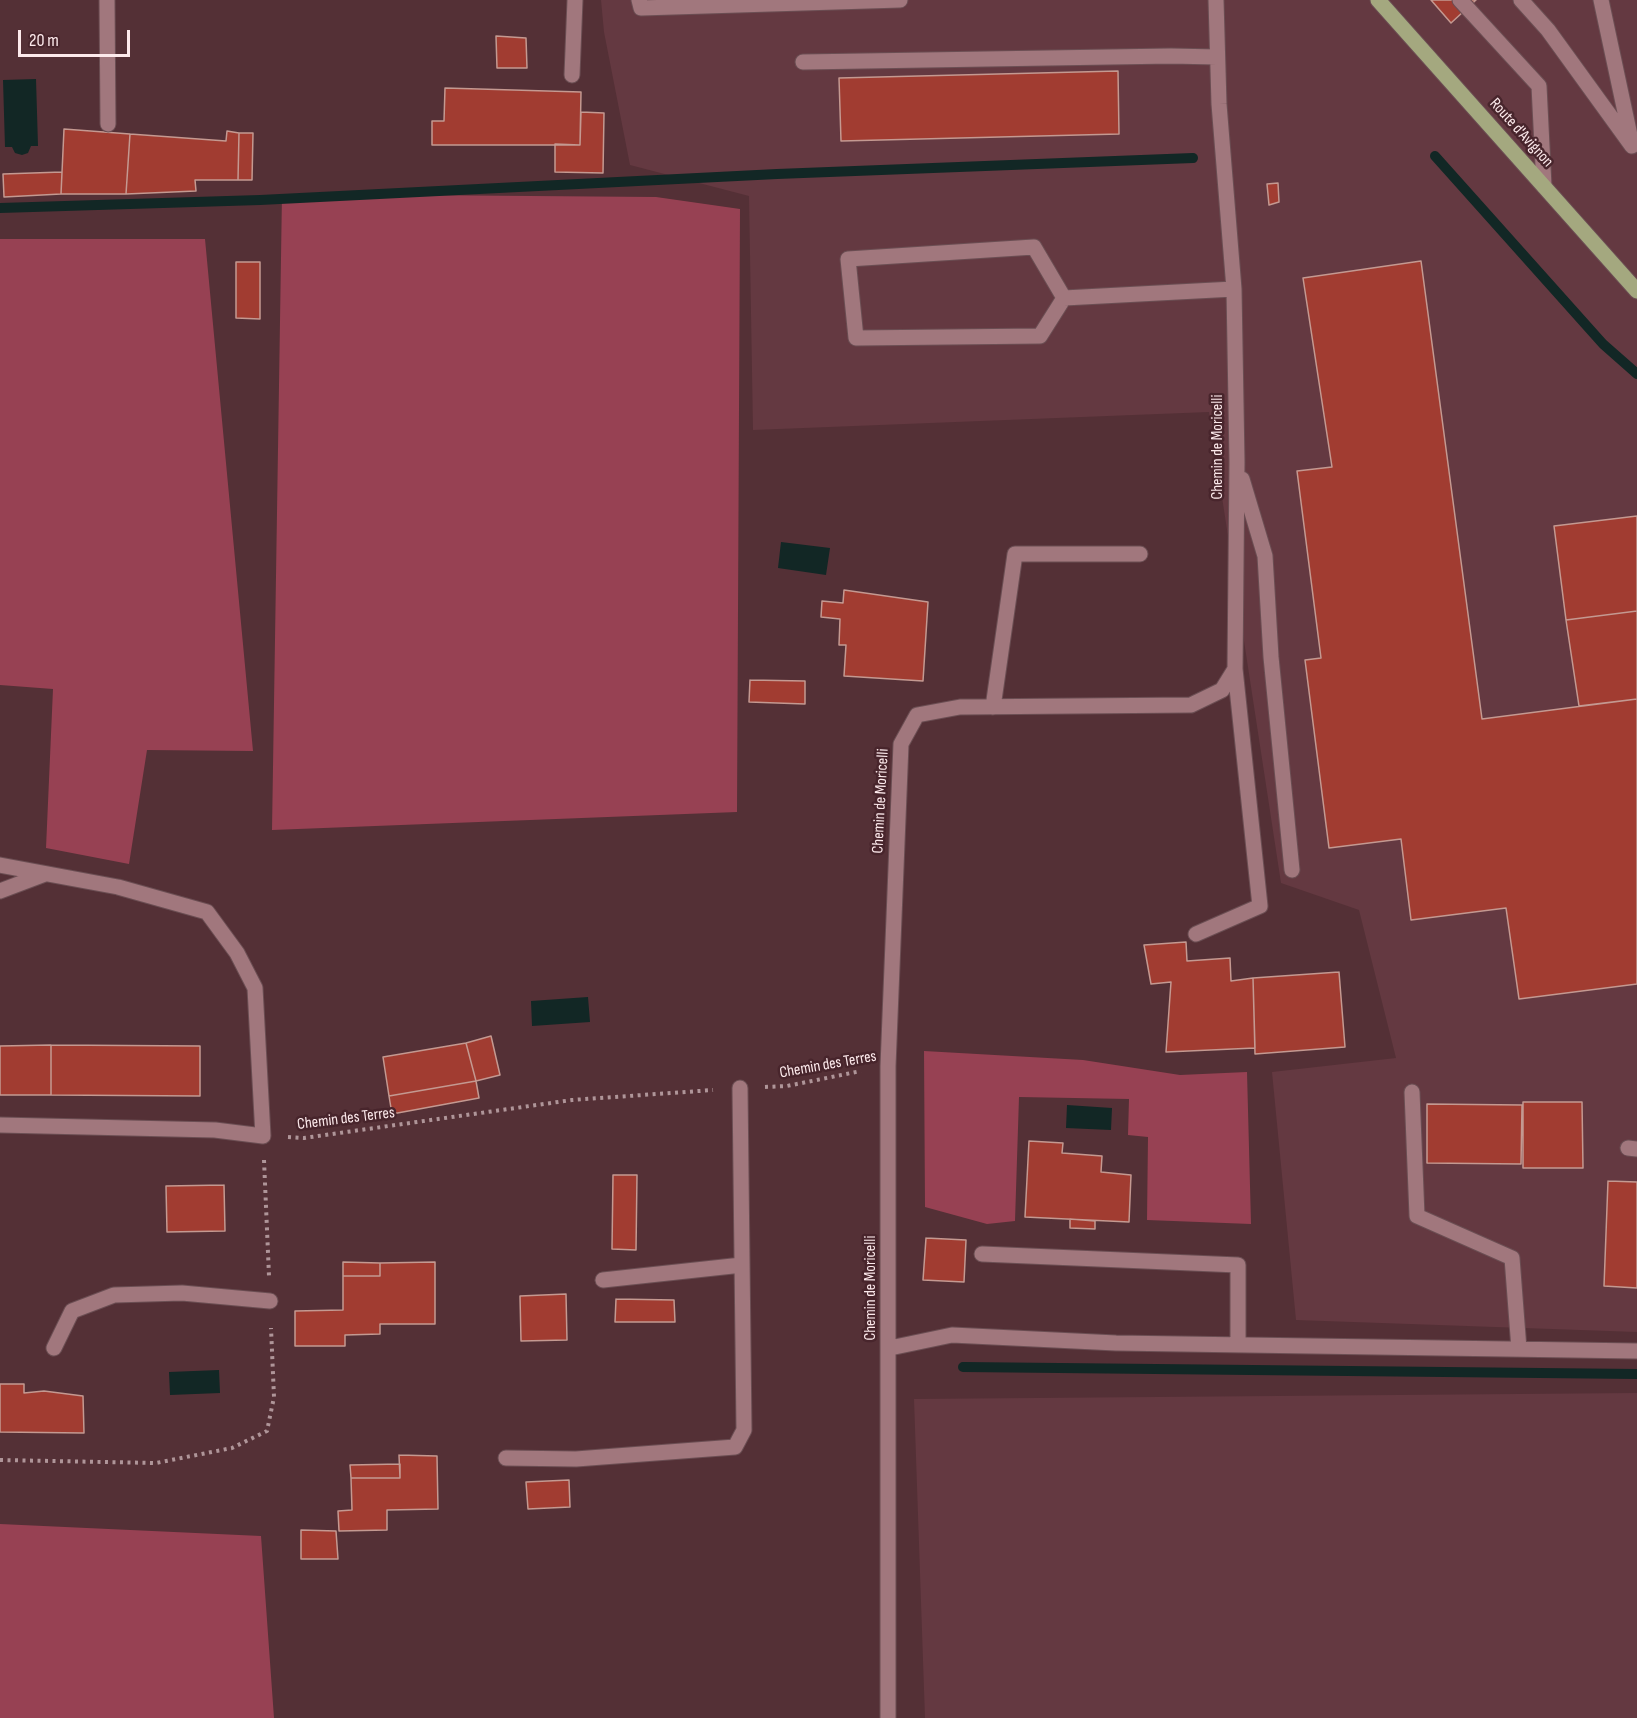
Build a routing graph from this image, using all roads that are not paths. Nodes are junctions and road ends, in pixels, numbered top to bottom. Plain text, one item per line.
1 (107, 0) edge
2 (575, 0) edge
3 (639, 0) edge
4 (900, 0) edge
5 (1216, 0) edge
6 (1378, 0) edge
7 (1460, 0) edge
8 (1521, 0) edge
9 (1601, 0) edge
10 (1217, 57) junction
11 (803, 62) dead end
12 (572, 75) dead end
13 (108, 124) dead end
14 (1634, 148) edge
15 (1544, 186) junction
16 (1234, 290) junction
17 (1637, 291) edge
18 (1064, 298) junction
19 (1237, 462) junction
20 (1140, 554) dead end
21 (1235, 669) junction
22 (993, 707) junction
23 (0, 865) edge
24 (1292, 870) dead end
25 (46, 874) junction
26 (0, 891) edge
27 (1196, 934) dead end
28 (740, 1089) road end
29 (1412, 1092) dead end
30 (0, 1125) edge
31 (982, 1254) dead end
32 (742, 1265) junction
33 (603, 1280) dead end
34 (270, 1301) road end
35 (1238, 1343) junction
36 (54, 1348) dead end
37 (890, 1348) junction
38 (1519, 1349) junction
39 (1637, 1352) edge
40 (506, 1458) dead end
41 (888, 1718) edge

1 - 13 street
2 - 12 street
3 - 4 street
5 - 10 street, Chemin de Moricelli
6 - 15 main road, Route d'Avignon
7 - 15 street
8 - 14 street
9 - 14 street
10 - 11 street
10 - 16 street, Chemin de Moricelli
15 - 17 main road, Route d'Avignon
16 - 18 street
16 - 19 street, Chemin de Moricelli
18 - 18 street
19 - 21 street, Chemin de Moricelli
19 - 24 street
20 - 22 street
21 - 22 street, Chemin de Moricelli
21 - 27 street
22 - 37 street, Chemin de Moricelli
23 - 25 street
25 - 26 street
25 - 30 street
28 - 32 street
29 - 38 street
31 - 35 street
32 - 33 street
32 - 40 street
34 - 36 street
35 - 37 street
35 - 38 street
37 - 41 street, Chemin de Moricelli
38 - 39 street

